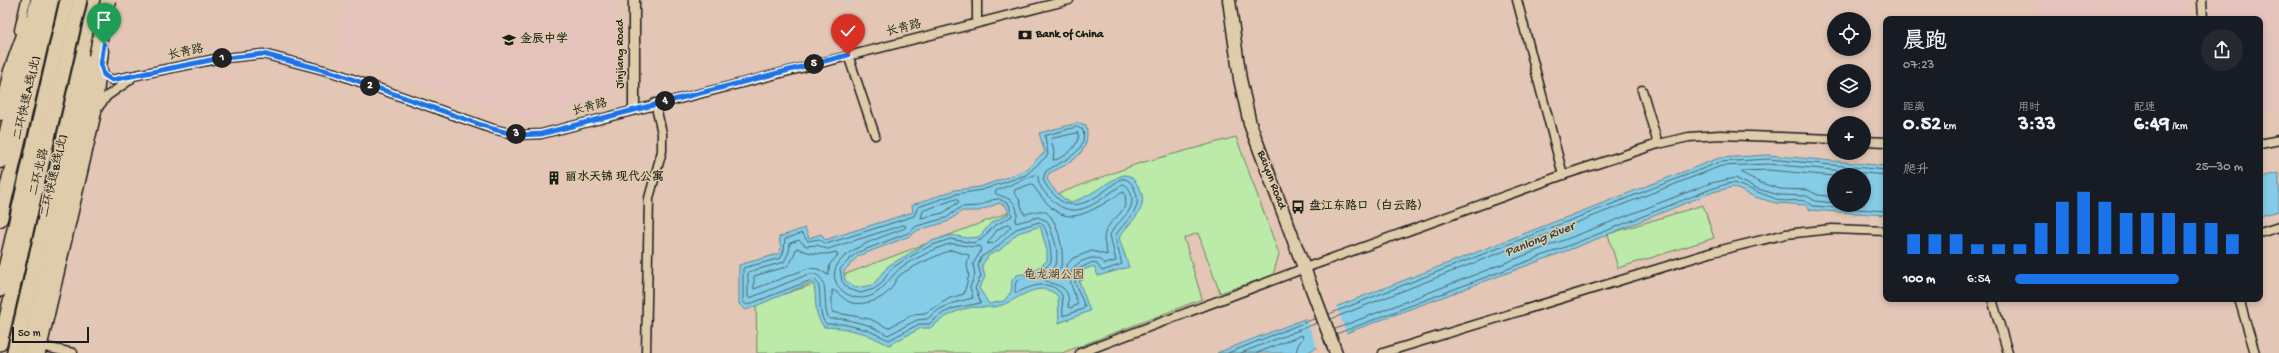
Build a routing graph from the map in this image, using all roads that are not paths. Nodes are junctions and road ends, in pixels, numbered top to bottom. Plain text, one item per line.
1 (26, 0) edge
2 (38, 0) edge
3 (51, 0) edge
4 (67, 0) edge
5 (80, 0) edge
6 (96, 0) edge
7 (103, 0) edge
8 (108, 0) edge
9 (113, 0) edge
10 (634, 0) edge
11 (977, 0) edge
12 (1070, 0) edge
13 (1229, 0) edge
14 (1517, 0) edge
15 (2202, 0) edge
16 (2203, 16) edge
17 (977, 23) junction
18 (848, 55) junction
19 (101, 65) junction
20 (142, 75) junction
21 (6, 89) junction
22 (1642, 90) dead end
23 (655, 103) junction
24 (634, 108) junction
25 (95, 112) junction
26 (0, 114) edge
27 (875, 135) dead end
28 (1827, 139) edge
29 (2279, 140) edge
30 (1871, 141) edge
31 (1883, 142) edge
32 (2263, 143) edge
33 (1658, 144) junction
34 (0, 161) edge
35 (1563, 174) junction
36 (0, 219) edge
37 (2279, 227) edge
38 (1883, 231) edge
39 (2263, 232) edge
40 (1305, 268) junction
41 (0, 290) edge
42 (1993, 302) edge
43 (2240, 302) edge
44 (0, 344) edge
45 (40, 349) edge
46 (1335, 351) edge
47 (14, 353) edge
48 (28, 353) edge
49 (73, 353) edge
50 (646, 353) edge
51 (1080, 353) edge
52 (1383, 353) edge
53 (2008, 353) edge
54 (2255, 353) edge

1 - 21 street
2 - 21 main road
2 - 34 highway
3 - 36 highway, 二环快速A线(北)
4 - 41 main road, 二环北路
5 - 44 main road, 二环北路
6 - 47 highway, 二环快速B线(北)
7 - 19 main road
8 - 48 highway, bridge
9 - 19 street
10 - 24 street, Jinjiang Road
11 - 17 street
12 - 17 street, 长青路
13 - 40 main road, Baiyun Road
14 - 35 street
15 - 16 street
17 - 18 street, 长青路
18 - 23 street, 长青路
18 - 27 street
19 - 20 street
19 - 25 main road
20 - 24 street, 长青路
20 - 25 street
21 - 26 main road
22 - 33 street
23 - 24 street, 长青路
23 - 50 street
25 - 45 main road
28 - 33 street
29 - 32 street
30 - 31 street
33 - 35 street
35 - 40 street
37 - 39 street
38 - 52 street
40 - 46 main road, Baiyun Road
40 - 51 street
42 - 53 street
43 - 54 street
45 - 49 street

